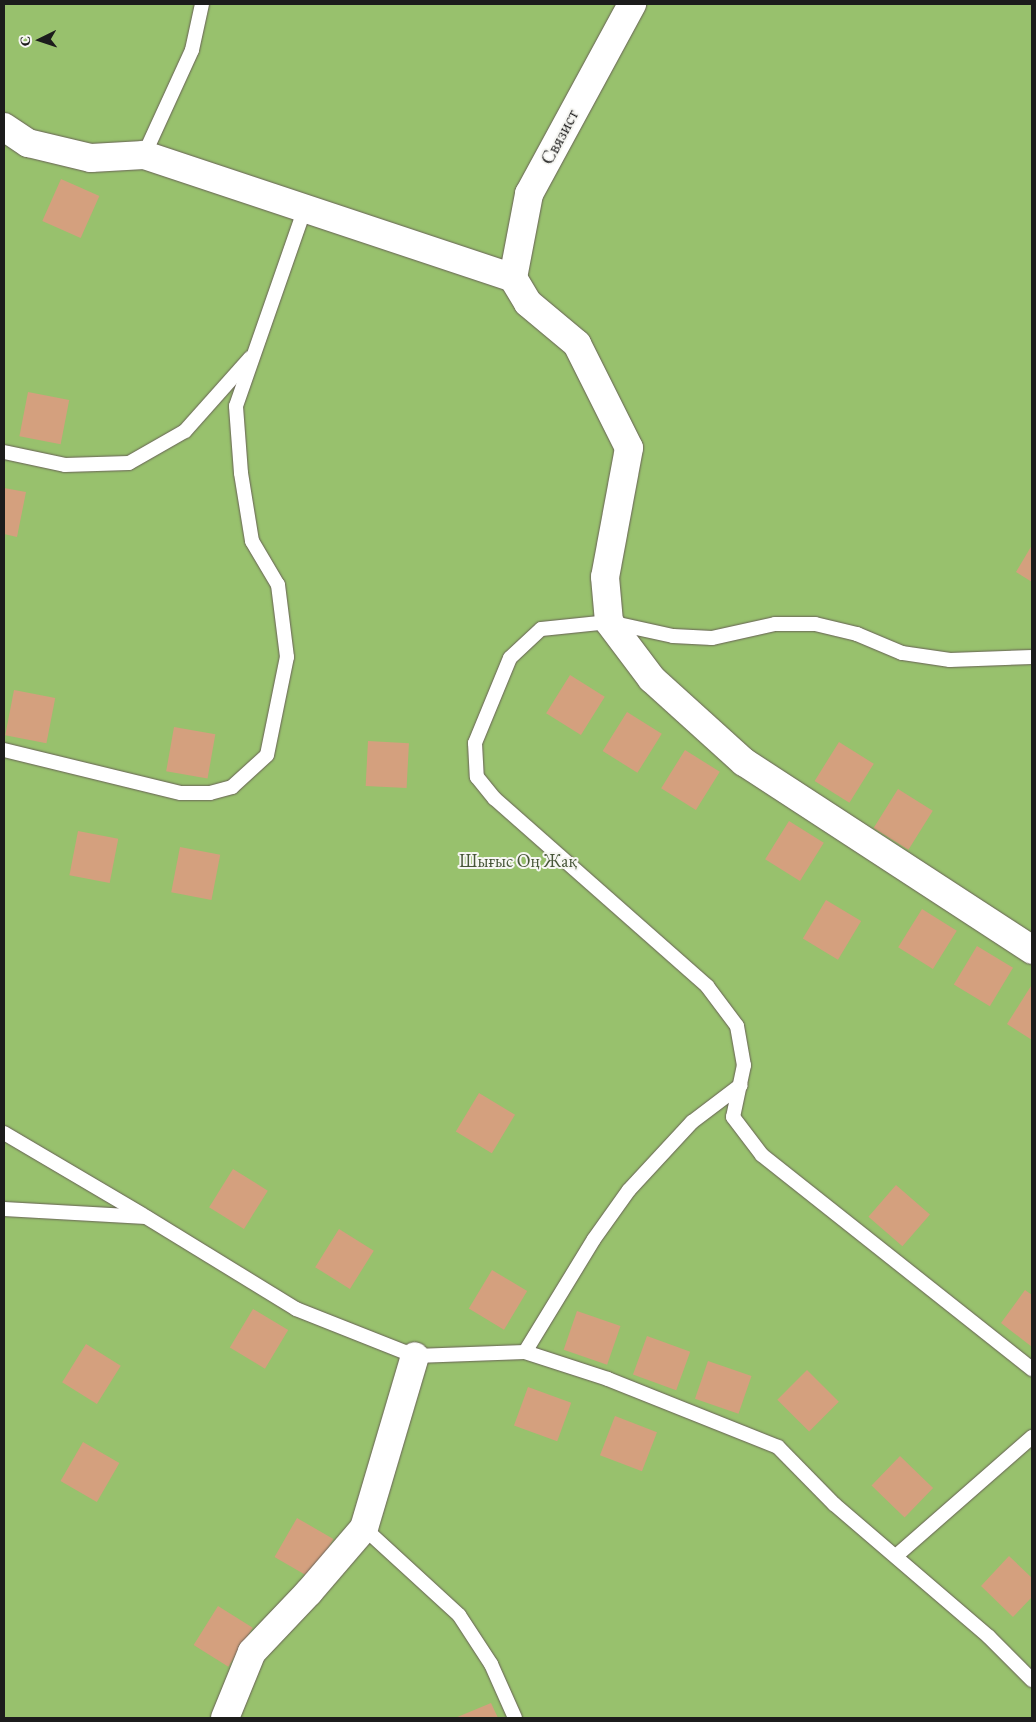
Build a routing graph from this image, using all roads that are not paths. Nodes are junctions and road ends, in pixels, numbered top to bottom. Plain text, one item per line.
1 (202, 4) edge
2 (632, 4) edge
3 (4, 127) edge
4 (144, 155) junction
5 (305, 208) junction
6 (513, 278) junction
7 (255, 352) junction
8 (4, 452) edge
9 (609, 622) junction
10 (1032, 657) edge
11 (4, 750) edge
12 (1032, 950) edge
13 (741, 1085) junction
14 (4, 1133) edge
15 (4, 1209) edge
16 (146, 1217) junction
17 (525, 1352) junction
18 (415, 1356) junction
19 (1032, 1369) edge
20 (1032, 1437) edge
21 (364, 1528) junction
22 (896, 1556) junction
23 (1032, 1680) edge
24 (225, 1718) edge
25 (515, 1718) edge

1 - 4 lane
2 - 6 street, Связист
3 - 4 street
4 - 5 street
5 - 6 street
5 - 7 lane
6 - 9 street
7 - 8 lane
7 - 11 lane
9 - 10 lane
9 - 12 street
9 - 13 lane
13 - 17 lane
13 - 19 lane
14 - 16 lane
15 - 16 lane
16 - 18 lane
17 - 18 lane
17 - 22 lane
18 - 21 street
20 - 22 lane
21 - 24 street
21 - 25 lane
22 - 23 lane

